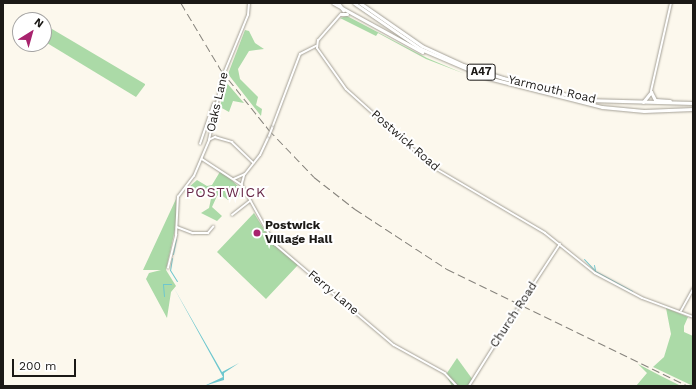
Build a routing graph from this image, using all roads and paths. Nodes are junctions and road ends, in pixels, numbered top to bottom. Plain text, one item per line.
1 (249, 3) edge
2 (333, 3) edge
3 (354, 3) edge
4 (360, 3) edge
5 (671, 3) edge
6 (338, 5) edge
7 (344, 10) junction
8 (340, 15) junction
9 (356, 17) junction
10 (316, 46) junction
11 (441, 59) junction
12 (651, 92) junction
13 (642, 102) junction
14 (677, 102) junction
15 (214, 103) dead end
16 (693, 103) edge
17 (693, 109) edge
18 (211, 114) junction
19 (217, 116) junction
20 (211, 134) junction
21 (215, 137) junction
22 (209, 140) junction
23 (200, 144) dead end
24 (202, 158) junction
25 (254, 163) junction
26 (244, 174) junction
27 (234, 179) junction
28 (242, 185) junction
29 (250, 201) junction
30 (232, 215) dead end
31 (177, 227) junction
32 (213, 227) dead end
33 (560, 244) junction
34 (168, 268) dead end
35 (693, 289) edge
36 (681, 311) junction
37 (693, 317) edge
38 (457, 386) edge
39 (469, 386) edge

1 - 19 street, Oaks Lane
2 - 6 highway
3 - 11 highway, A47
4 - 13 highway, Yarmouth Road / A47
5 - 12 street
6 - 7 highway
6 - 8 street
7 - 8 street
7 - 9 highway, A47
8 - 9 highway, A47
8 - 10 street
9 - 11 highway, A47
10 - 25 street, bridge
10 - 33 street, Postwick Road
11 - 17 highway, Yarmouth Road / A47
12 - 13 highway
12 - 14 highway, A47
13 - 14 highway, Yarmouth Road / A47
14 - 16 highway, Yarmouth Road / A47
15 - 18 street
18 - 19 street
18 - 23 street
19 - 20 street, Oaks Lane
20 - 21 street
20 - 22 street, Oaks Lane
21 - 22 street
21 - 25 street
22 - 24 street, Oaks Lane
24 - 27 street
24 - 31 street, Oaks Lane
25 - 26 street
26 - 27 street
26 - 28 street
27 - 28 street
28 - 29 street, Ferry Lane
29 - 30 street
29 - 38 street, Ferry Lane
31 - 32 street
31 - 34 street, Oaks Lane
33 - 36 street, Postwick Road
33 - 39 street, Church Road, bridge
35 - 36 street
36 - 37 street, Postwick Road

